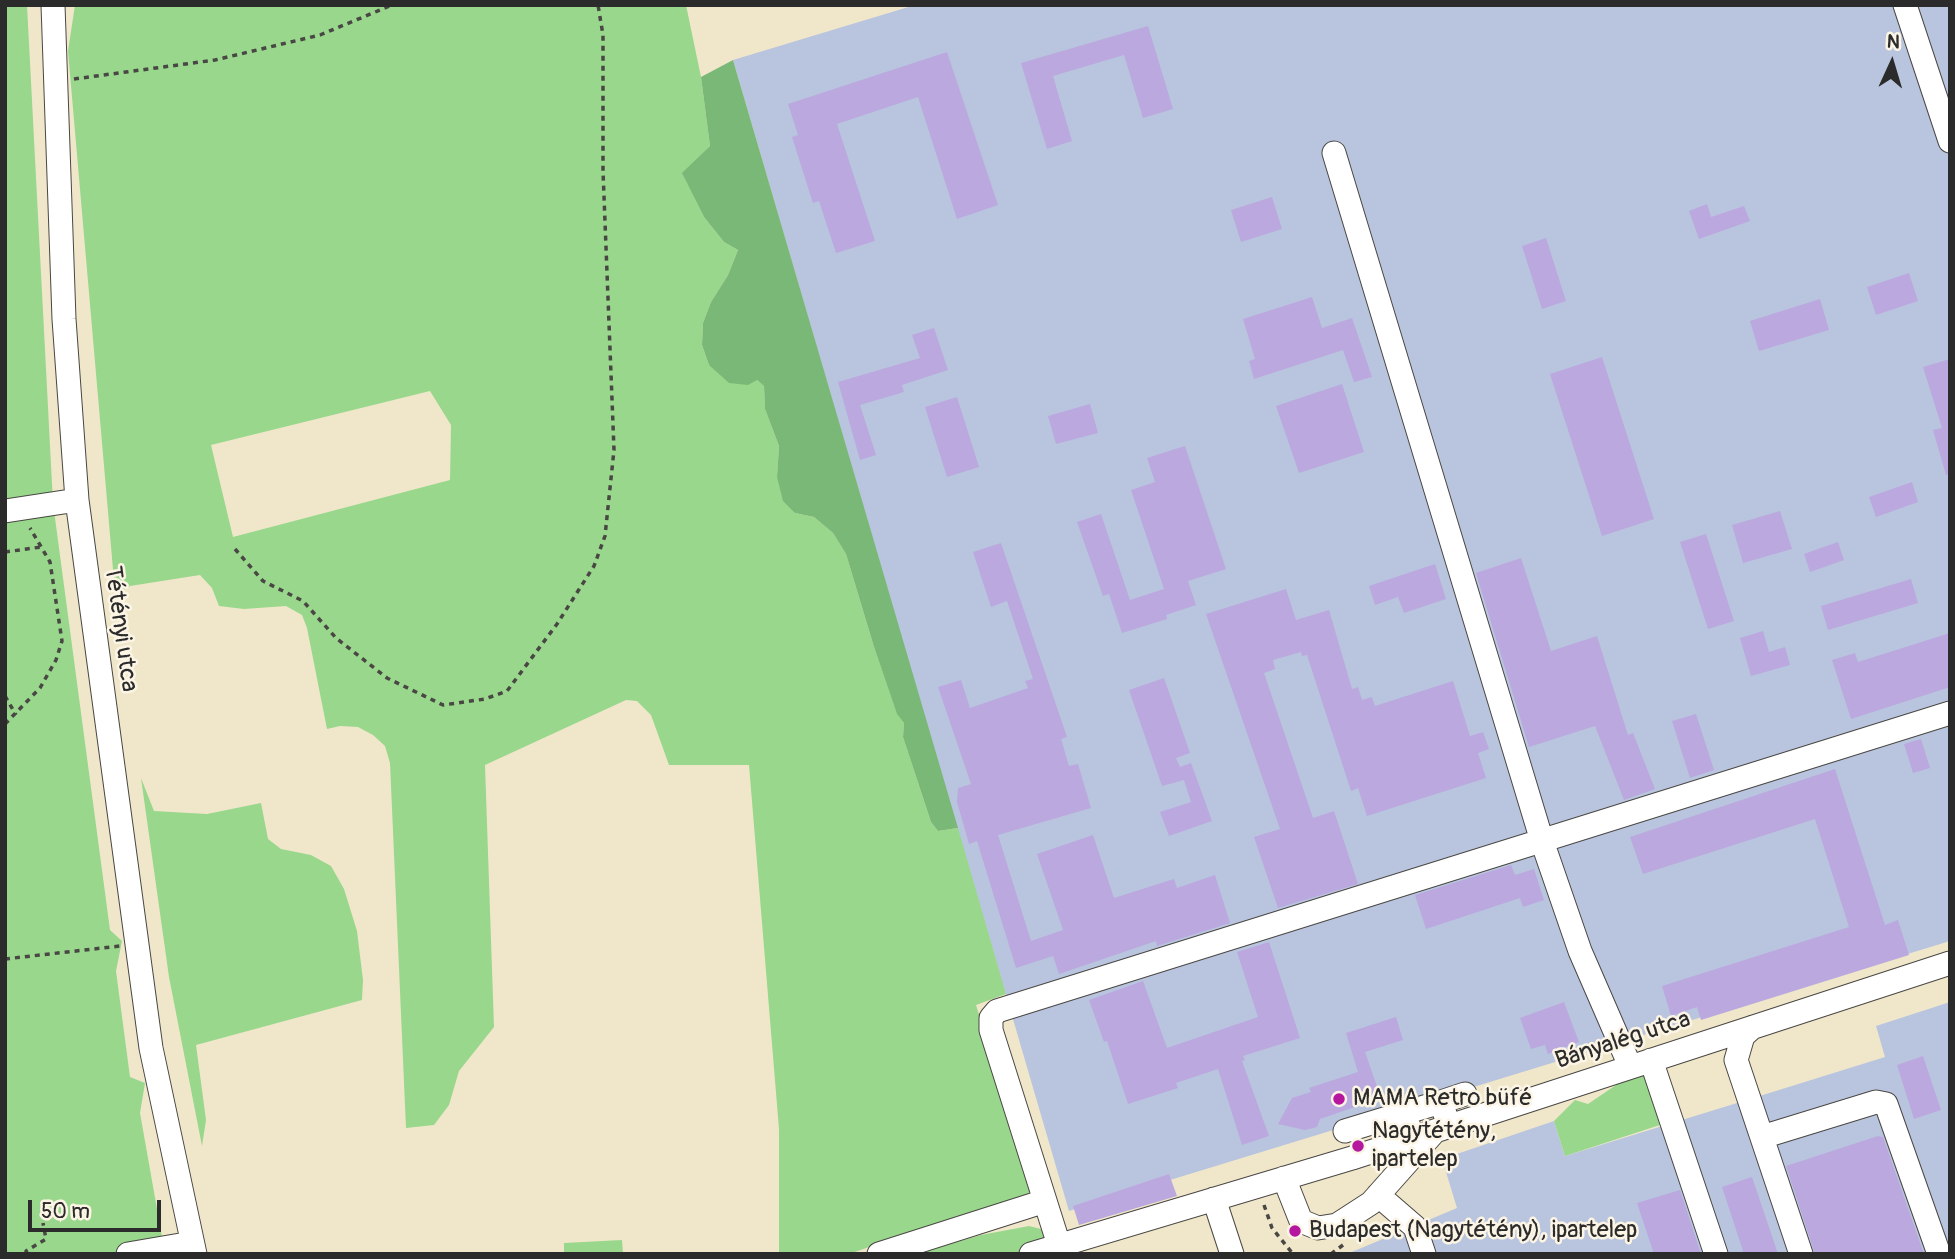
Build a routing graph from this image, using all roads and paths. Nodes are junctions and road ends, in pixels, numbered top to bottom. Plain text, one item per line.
1 (53, 5) edge
2 (393, 5) edge
3 (598, 5) edge
4 (1905, 5) edge
5 (54, 82) junction
6 (1950, 141) edge
7 (1334, 153) dead end
8 (77, 500) junction
9 (11, 510) edge
10 (42, 547) junction
11 (235, 549) dead end
12 (5, 552) edge
13 (5, 696) edge
14 (1950, 713) edge
15 (16, 715) junction
16 (5, 724) edge
17 (1542, 841) junction
18 (136, 944) junction
19 (5, 959) edge
20 (1950, 963) edge
21 (1753, 1027) junction
22 (1700, 1044) junction
23 (1736, 1060) junction
24 (1641, 1063) junction
25 (1465, 1094) dead end
26 (1441, 1102) junction
27 (1404, 1113) junction
28 (1442, 1129) junction
29 (1345, 1131) dead end
30 (1413, 1138) junction
31 (1762, 1138) junction
32 (1284, 1178) junction
33 (1378, 1195) junction
34 (1214, 1199) junction
35 (1045, 1201) junction
36 (43, 1223) dead end
37 (194, 1248) edge
38 (1046, 1250) edge
39 (26, 1254) edge
40 (128, 1254) edge
41 (879, 1254) edge
42 (1232, 1254) edge
43 (1424, 1254) edge
44 (1716, 1254) edge
45 (1801, 1254) edge
46 (1938, 1254) edge

1 - 5 street, Tétényi utca
2 - 5 path
3 - 11 path
4 - 6 street
5 - 8 street, Tétényi utca
7 - 17 street
8 - 9 street
8 - 18 street, Tétényi utca
9 - 10 path
10 - 12 path
10 - 15 path
13 - 15 path
14 - 17 street
15 - 16 path
17 - 24 street
17 - 35 street
18 - 19 path
18 - 37 street, Tétényi utca
20 - 21 street, Bányalég utca
21 - 22 street, Bányalég utca
21 - 23 street
22 - 23 street
22 - 24 street, Bányalég utca
23 - 31 street
24 - 28 street, Bányalég utca
24 - 44 street
25 - 26 street
26 - 27 street
26 - 28 street
27 - 29 street
27 - 30 street
28 - 30 street, Bányalég utca
28 - 33 street
30 - 32 street, Bányalég utca
31 - 45 street
31 - 46 street
32 - 33 street
32 - 34 street, Bányalég utca
33 - 43 street
34 - 38 street, Bányalég utca
34 - 42 street
35 - 38 street
35 - 41 street
36 - 39 path
37 - 40 street

